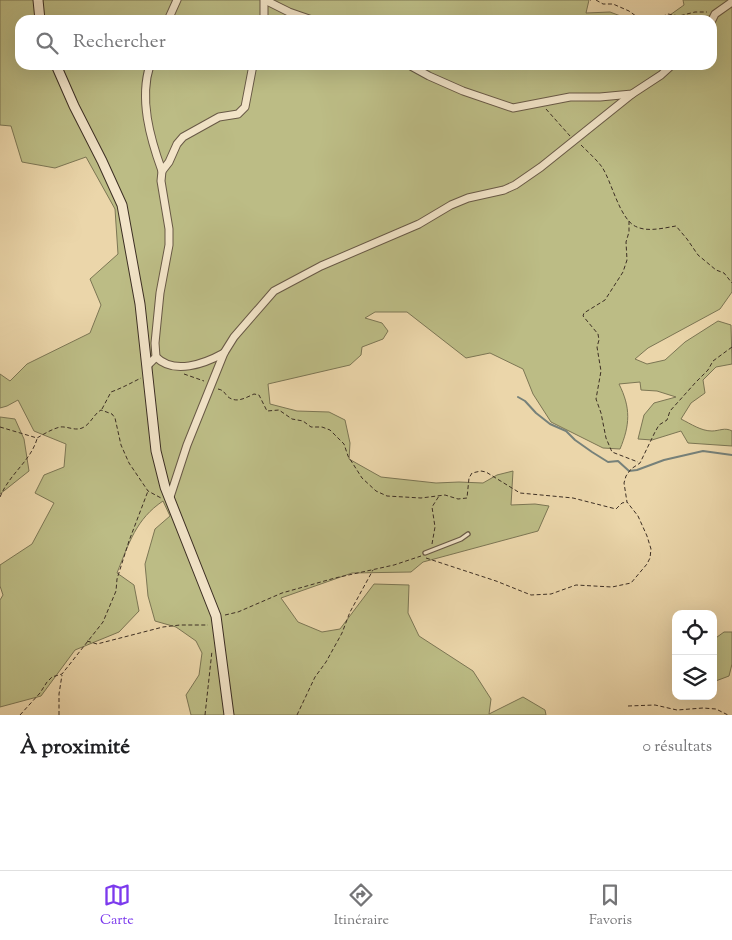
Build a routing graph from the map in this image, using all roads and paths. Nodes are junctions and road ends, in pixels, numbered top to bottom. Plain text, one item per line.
1 (38, 0) edge
2 (176, 0) edge
3 (265, 0) edge
4 (596, 0) edge
5 (732, 2) edge
6 (40, 15) edge
7 (170, 15) edge
8 (264, 15) edge
9 (298, 15) edge
10 (634, 15) edge
11 (683, 15) edge
12 (706, 15) edge
13 (716, 15) edge
14 (58, 70) edge
15 (149, 70) edge
16 (252, 70) edge
17 (418, 70) edge
18 (666, 70) edge
19 (632, 94) junction
20 (537, 104) junction
21 (575, 140) junction
22 (162, 171) junction
23 (629, 222) junction
24 (732, 283) edge
25 (732, 346) edge
26 (224, 353) junction
27 (156, 357) junction
28 (147, 366) junction
29 (177, 366) junction
30 (210, 386) junction
31 (101, 410) junction
32 (0, 427) edge
33 (37, 438) junction
34 (640, 463) junction
35 (148, 492) junction
36 (440, 496) junction
37 (0, 497) edge
38 (165, 498) junction
39 (627, 502) junction
40 (468, 534) dead end
41 (424, 555) junction
42 (374, 569) junction
43 (216, 616) junction
44 (87, 641) junction
45 (212, 651) dead end
46 (62, 674) junction
47 (628, 706) dead end
48 (20, 715) edge
49 (59, 715) edge
50 (205, 715) edge
51 (228, 715) edge
52 (297, 715) edge
53 (728, 715) edge

1 - 6 street
2 - 7 street
3 - 8 street
3 - 9 street
4 - 10 path
5 - 13 street
11 - 12 path
14 - 28 street
15 - 22 street
16 - 22 street
17 - 20 street
18 - 19 street
19 - 20 street
19 - 21 street
20 - 21 path
21 - 23 path
21 - 26 street
22 - 27 street
23 - 24 path
23 - 34 path
25 - 34 path
26 - 29 street
26 - 30 street
27 - 28 street
27 - 29 street
28 - 31 path
28 - 38 street
29 - 30 path
30 - 36 path
30 - 38 street
31 - 33 path
31 - 35 path
32 - 33 path
33 - 37 path
34 - 39 path
35 - 38 path
35 - 44 path
36 - 39 path
36 - 41 path
38 - 43 street
39 - 41 path
40 - 41 lane
41 - 42 path
42 - 43 path
42 - 52 path
43 - 44 path
43 - 51 street
44 - 46 path
45 - 50 path
46 - 48 path
46 - 49 path
47 - 53 path

